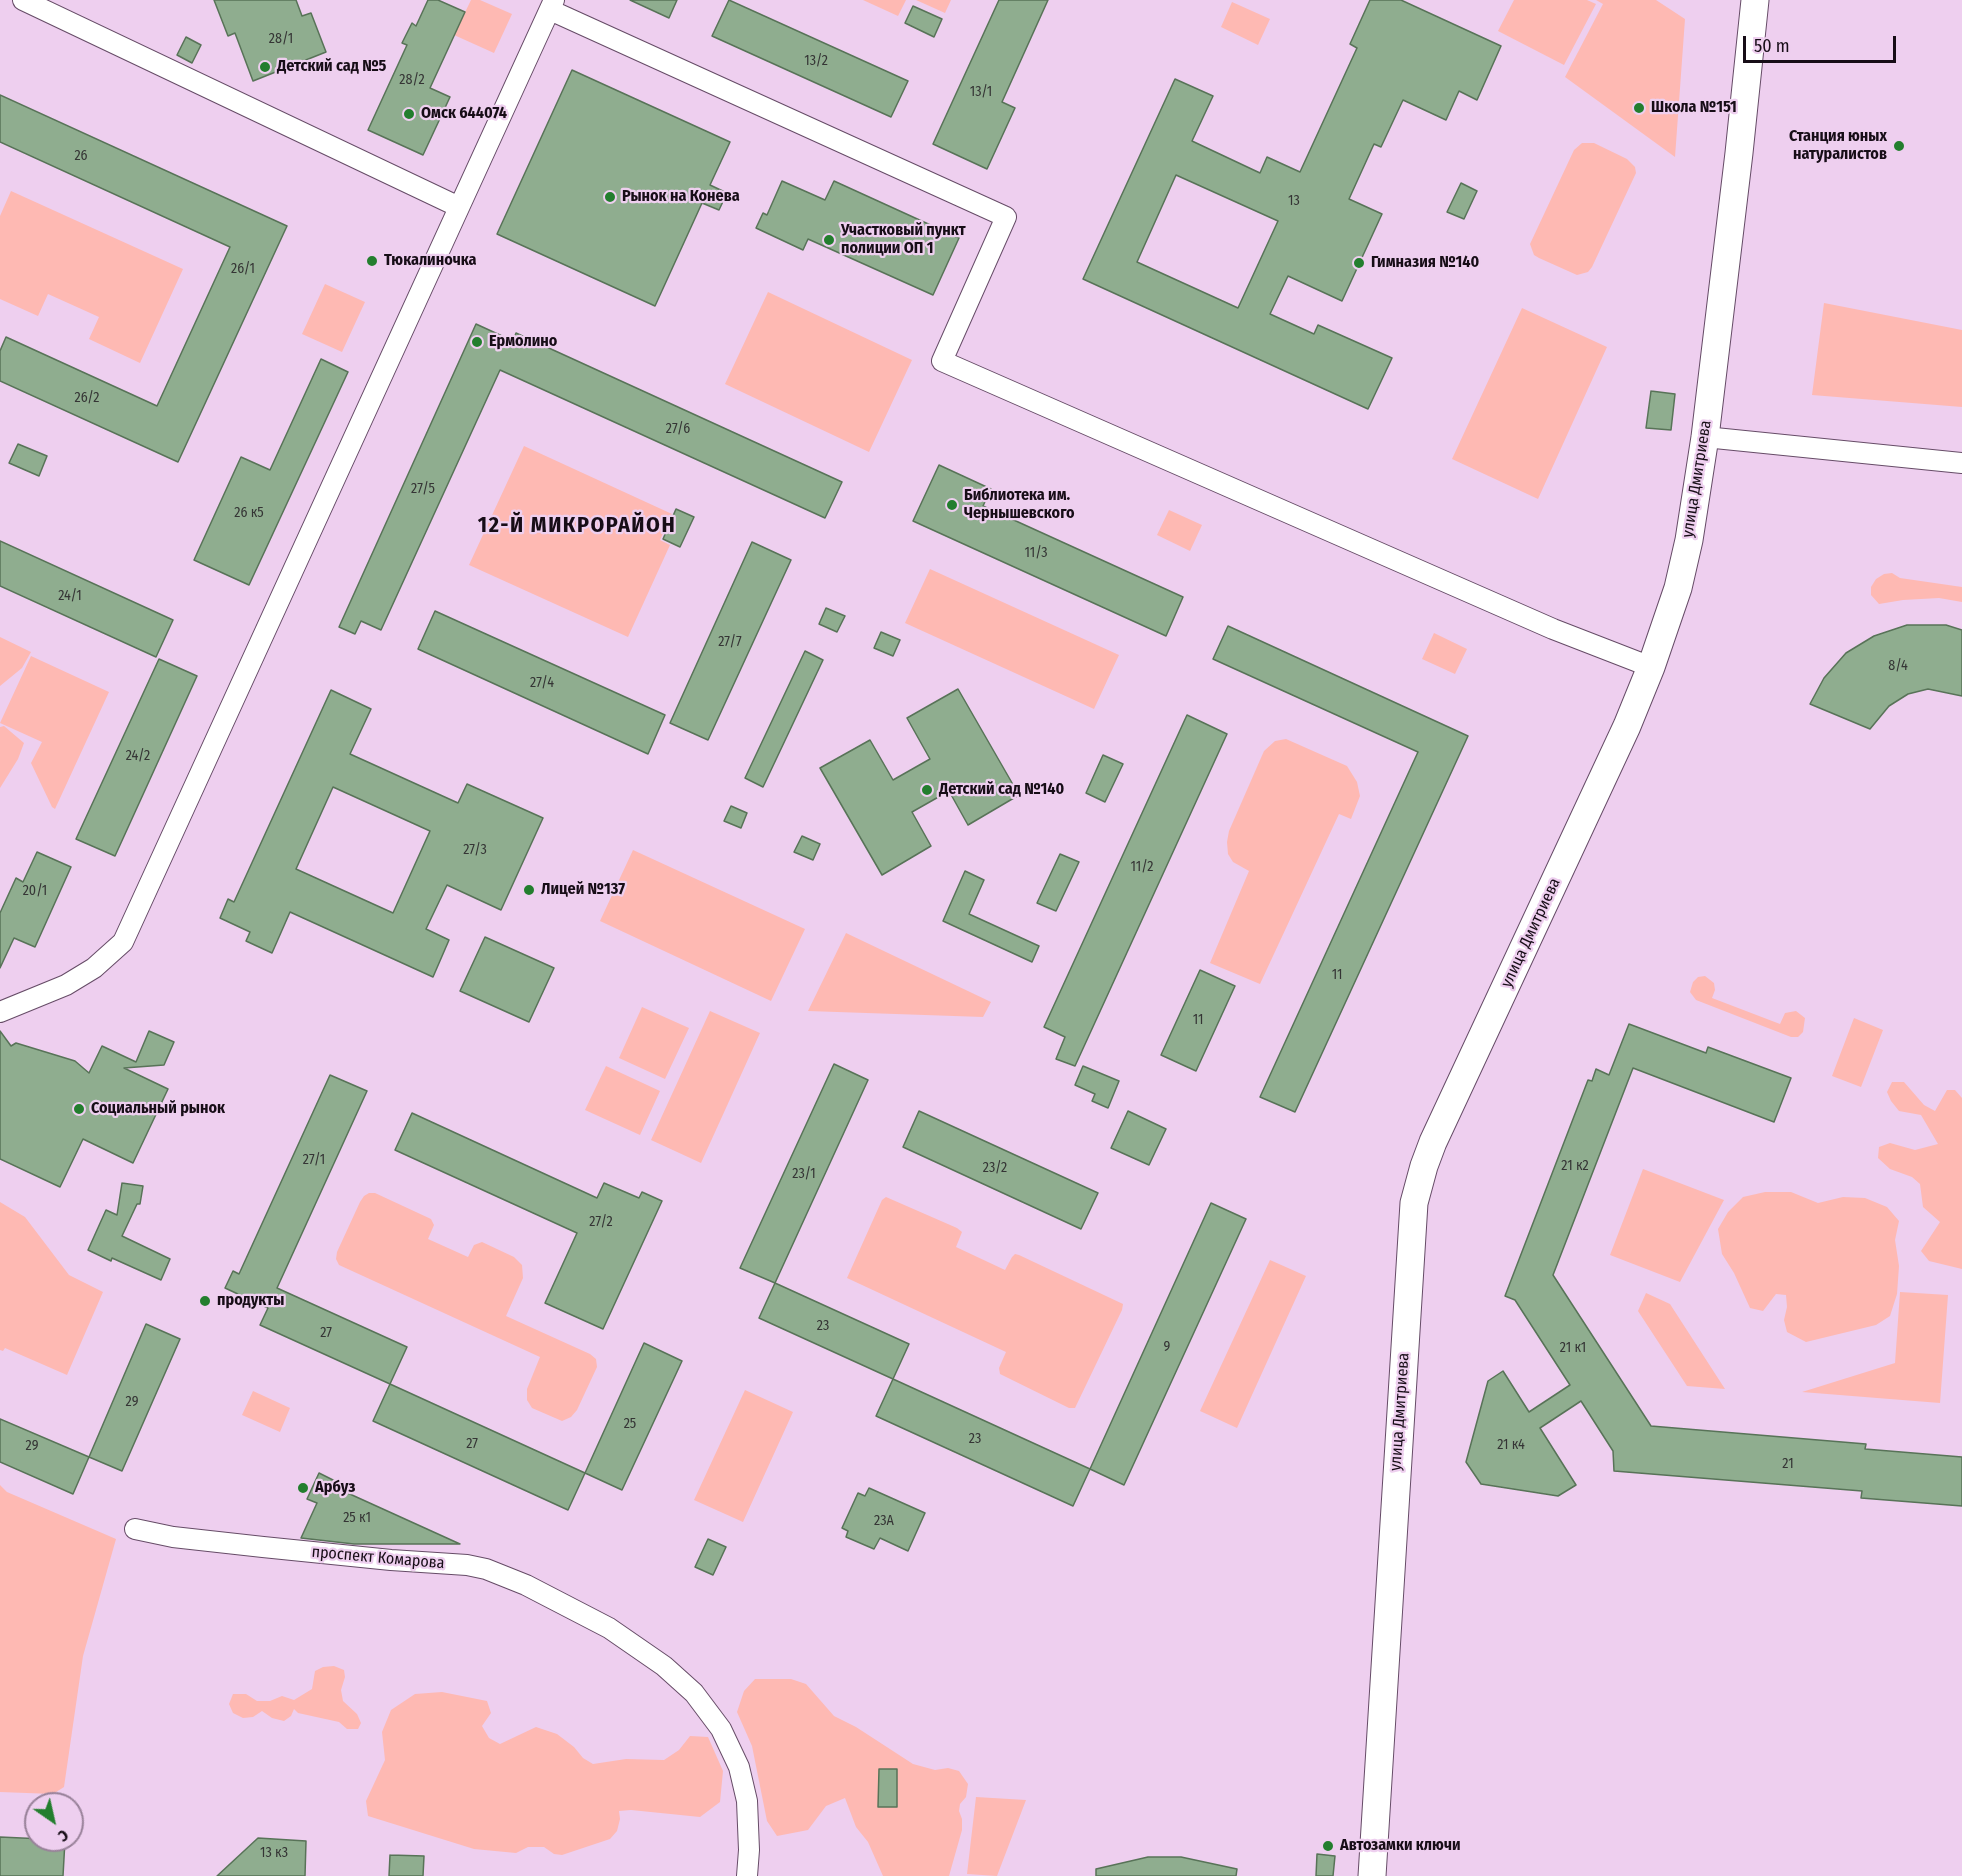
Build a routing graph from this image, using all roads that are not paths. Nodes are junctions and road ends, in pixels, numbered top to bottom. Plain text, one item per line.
1 (23, 0) edge
2 (1755, 0) edge
3 (552, 5) edge
4 (459, 207) junction
5 (1705, 437) junction
6 (1962, 464) edge
7 (1651, 667) junction
8 (0, 1012) edge
9 (135, 1529) dead end
10 (747, 1876) edge
11 (1372, 1876) edge

1 - 4 street
2 - 5 main road, улица Дмитриева
3 - 4 street
3 - 7 street
4 - 8 street
5 - 6 street
5 - 7 main road, улица Дмитриева
7 - 11 main road, улица Дмитриева
9 - 10 street, проспект Комарова

